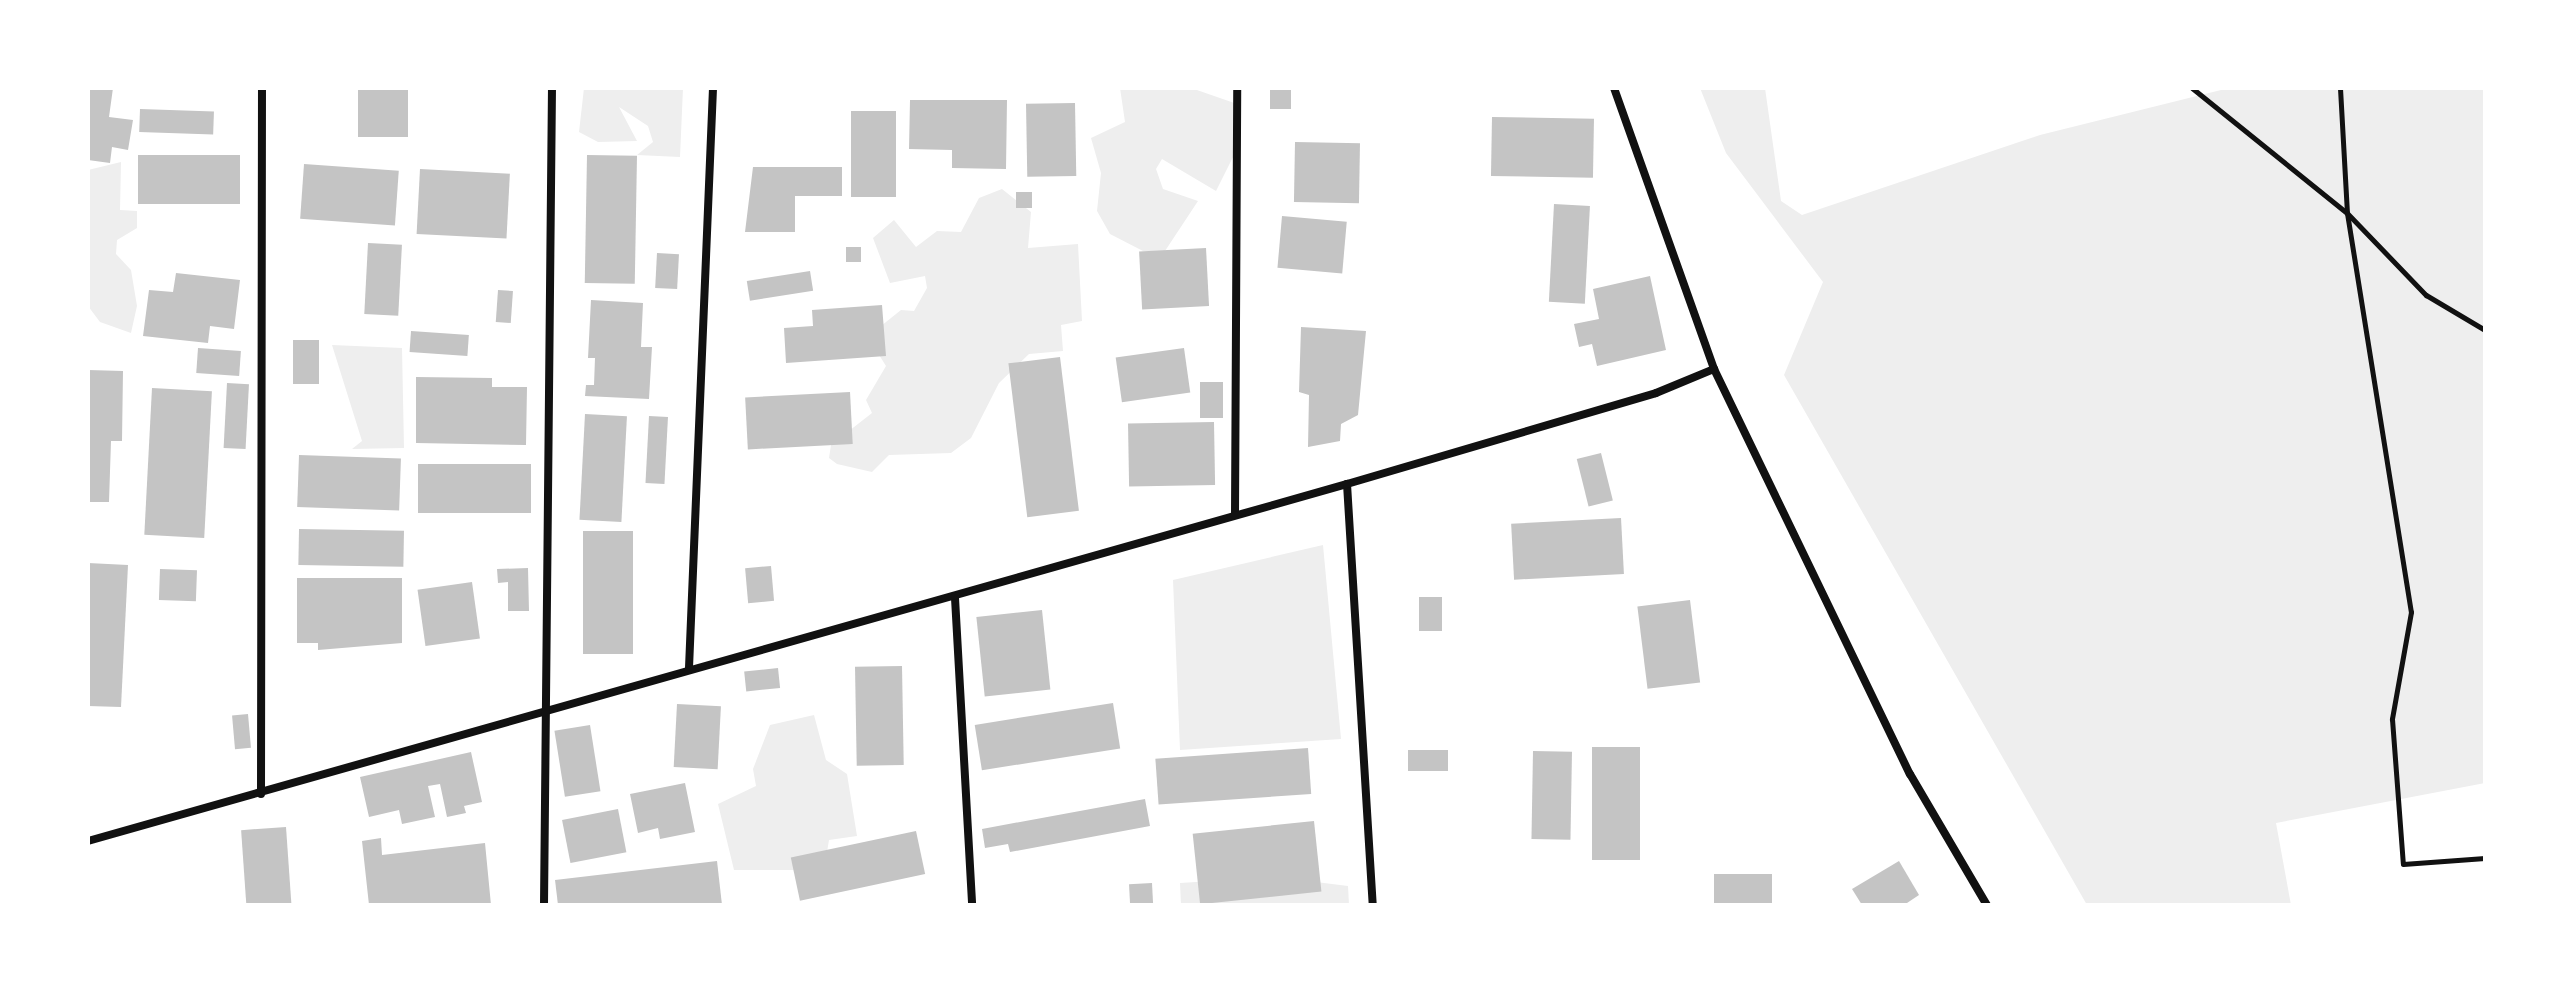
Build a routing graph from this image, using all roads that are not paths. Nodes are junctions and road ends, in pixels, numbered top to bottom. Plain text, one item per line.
1 (262, 88) edge
2 (552, 88) edge
3 (713, 88) edge
4 (1237, 88) edge
5 (1614, 88) edge
6 (1714, 369) junction
7 (1347, 484) junction
8 (1235, 514) junction
9 (955, 598) junction
10 (689, 668) junction
11 (546, 713) junction
12 (261, 794) junction
13 (88, 841) edge
14 (544, 905) edge
15 (972, 905) edge
16 (1373, 905) edge
17 (1987, 905) edge

1 - 12 street
2 - 11 street
3 - 10 street
4 - 8 street
5 - 6 street
6 - 7 street
6 - 17 street
7 - 8 street
7 - 16 street
8 - 9 street
9 - 10 street
9 - 15 street
10 - 11 street
11 - 12 street
11 - 14 street
12 - 13 street

